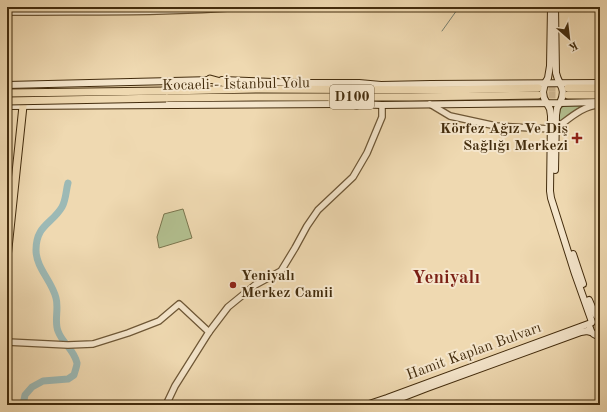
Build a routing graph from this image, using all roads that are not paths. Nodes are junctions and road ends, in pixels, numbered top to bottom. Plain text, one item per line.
1 (243, 7) edge
2 (421, 7) edge
3 (434, 7) edge
4 (551, 7) edge
5 (555, 7) edge
6 (7, 12) edge
7 (210, 79) junction
8 (600, 82) edge
9 (545, 83) junction
10 (560, 83) junction
11 (57, 84) junction
12 (7, 85) edge
13 (381, 86) junction
14 (600, 88) edge
15 (247, 89) junction
16 (279, 89) junction
17 (7, 93) edge
18 (600, 95) edge
19 (256, 97) junction
20 (7, 101) edge
21 (547, 103) junction
22 (560, 103) junction
23 (357, 104) junction
24 (430, 104) junction
25 (600, 104) edge
26 (58, 105) junction
27 (382, 105) junction
28 (7, 106) edge
29 (24, 106) junction
30 (553, 129) junction
31 (7, 258) edge
32 (600, 319) edge
33 (592, 323) junction
34 (209, 332) junction
35 (596, 334) edge
36 (7, 342) edge
37 (600, 342) edge
38 (166, 405) edge
39 (366, 405) edge
40 (383, 405) edge

1 - 6 street
2 - 3 street
4 - 9 main road
5 - 10 main road
7 - 11 main road
7 - 13 main road
7 - 15 main road
8 - 10 main road
9 - 10 main road
9 - 13 main road
9 - 21 main road
10 - 22 main road
11 - 12 main road
11 - 26 main road
13 - 16 main road
14 - 18 main road
15 - 16 main road, D100
15 - 17 main road, D100, bridge
16 - 19 main road, Kocaeli - İstanbul Yolu / D100
19 - 20 main road, Kocaeli - İstanbul Yolu / D100, bridge
19 - 23 main road
21 - 22 main road
21 - 24 main road
21 - 30 main road
22 - 25 main road
22 - 30 main road
23 - 26 main road
23 - 27 main road
24 - 27 main road
24 - 30 street
25 - 30 street
26 - 29 main road
27 - 34 street
28 - 29 main road
29 - 31 main road
30 - 32 main road
30 - 33 main road
32 - 33 main road, Hamit Kaplan Bulvarı
33 - 35 main road
33 - 39 main road, Hamit Kaplan Bulvarı
34 - 36 street
34 - 38 street
35 - 37 main road
35 - 40 main road, Hamit Kaplan Bulvarı

